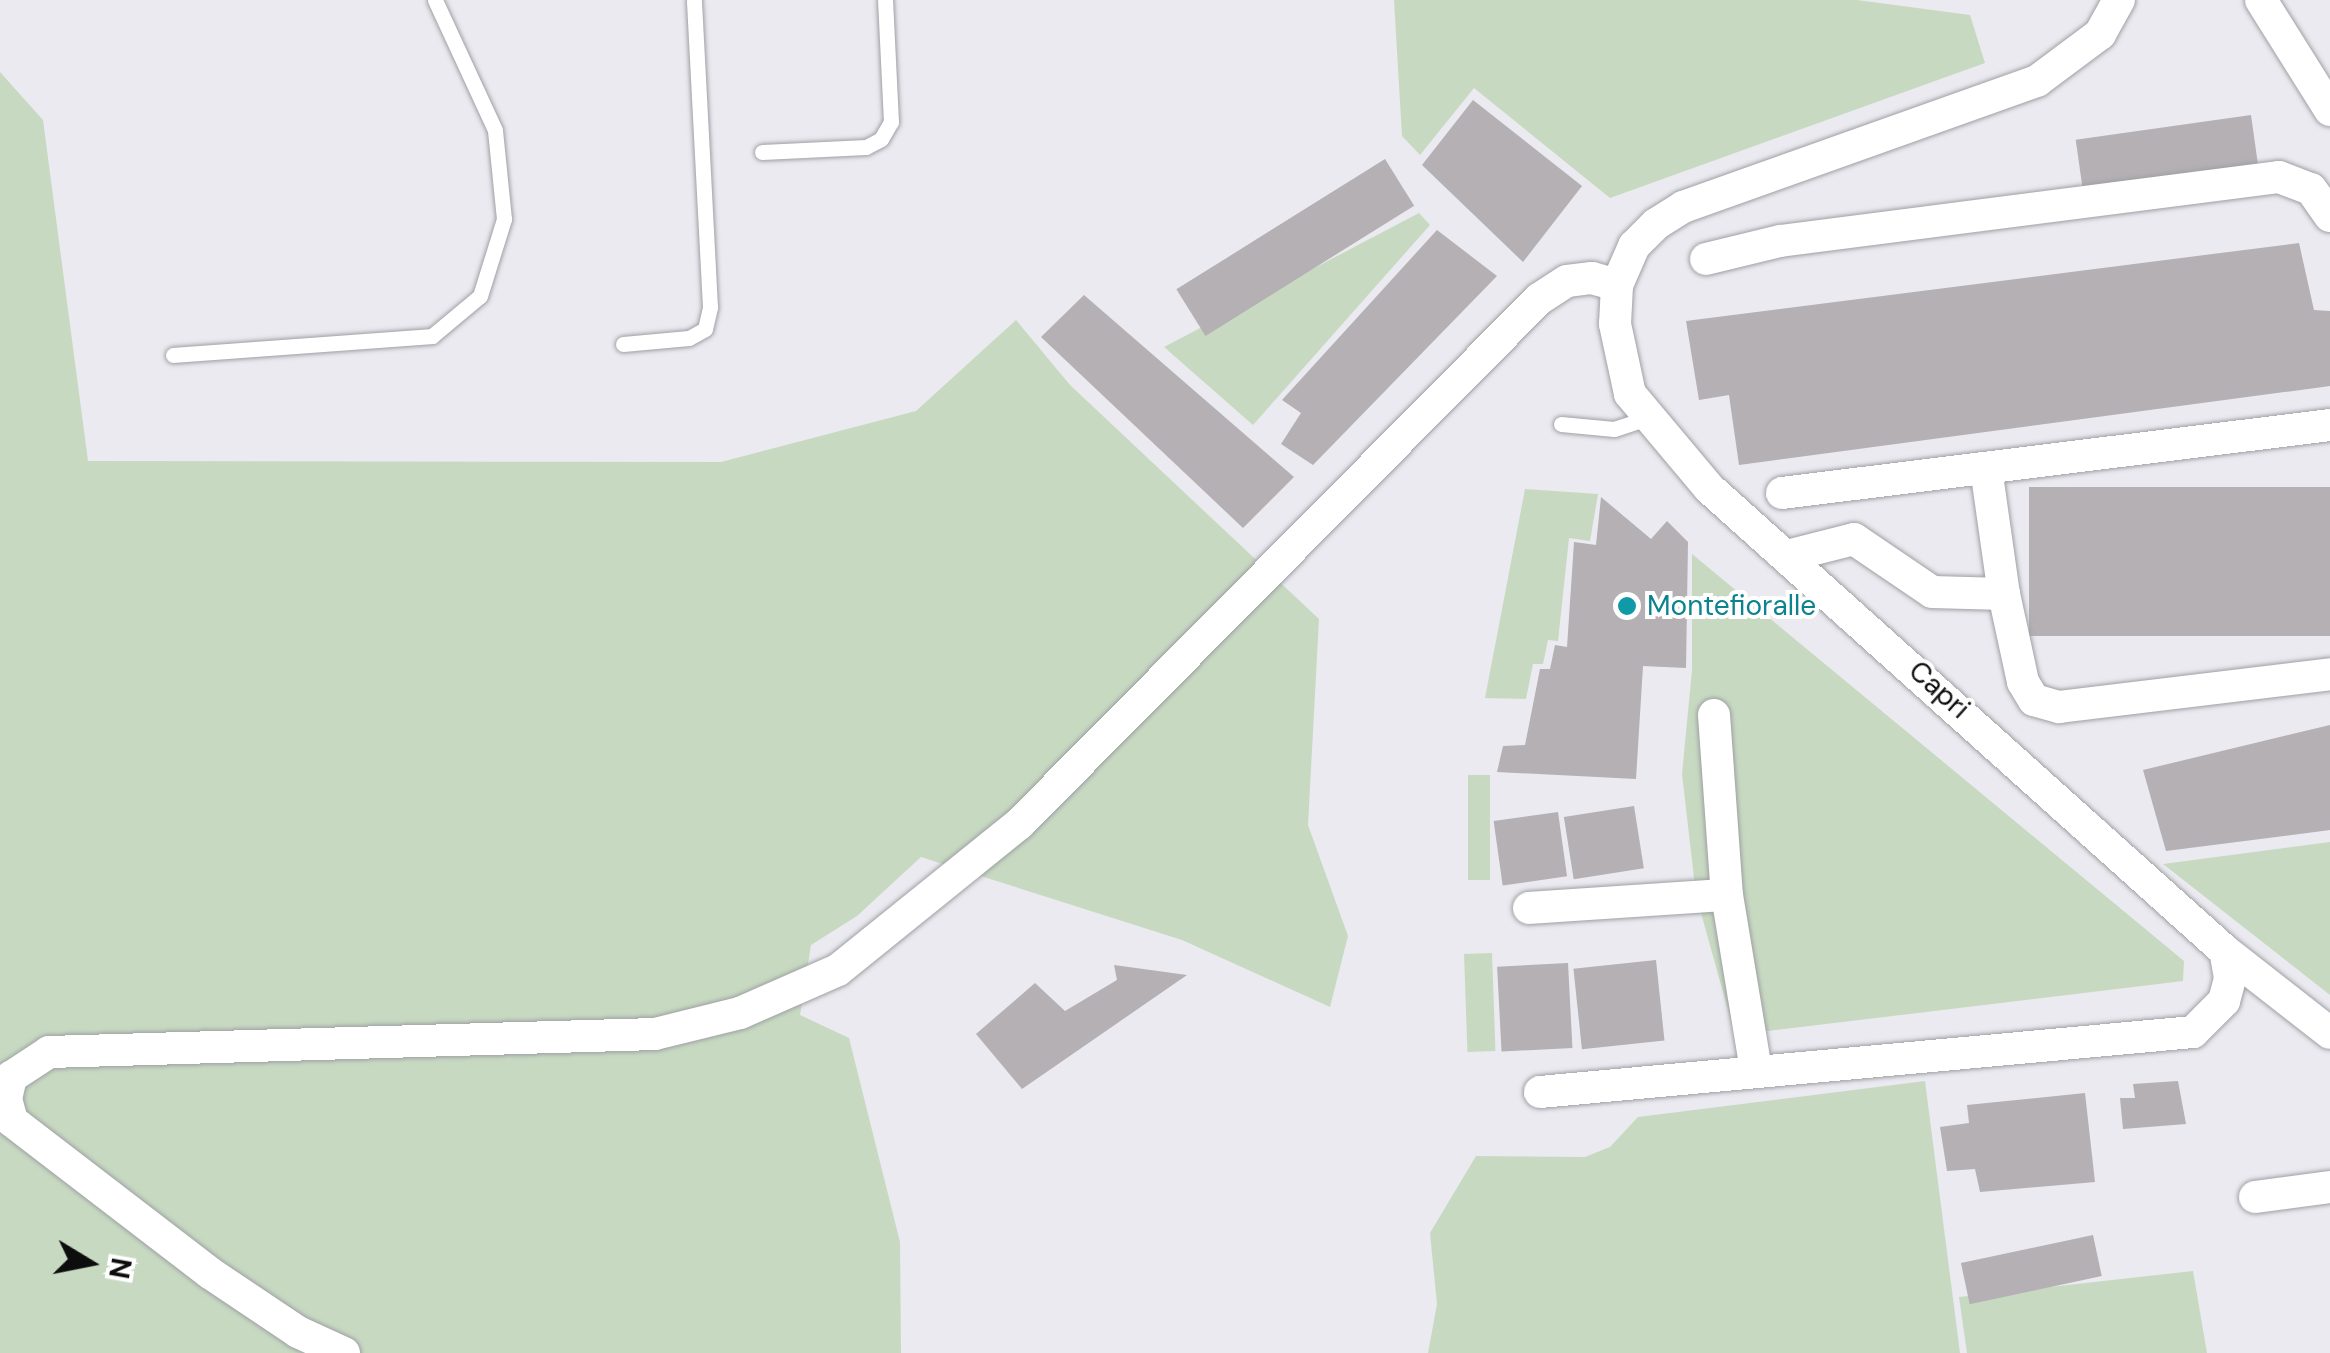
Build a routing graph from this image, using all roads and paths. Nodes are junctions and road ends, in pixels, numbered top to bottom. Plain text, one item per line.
1 (435, 0) edge
2 (694, 0) edge
3 (885, 0) edge
4 (2119, 0) edge
5 (2261, 0) edge
6 (2328, 103) edge
7 (762, 152) dead end
8 (2330, 216) edge
9 (1706, 260) dead end
10 (1617, 285) junction
11 (623, 344) dead end
12 (173, 355) dead end
13 (1647, 418) junction
14 (1561, 424) dead end
15 (2330, 426) edge
16 (1986, 468) junction
17 (1782, 493) dead end
18 (1790, 555) junction
19 (2004, 594) junction
20 (2330, 674) edge
21 (1714, 716) dead end
22 (1727, 894) junction
23 (1529, 908) dead end
24 (2225, 951) junction
25 (2330, 1033) edge
26 (1756, 1071) junction
27 (1540, 1092) dead end
28 (2330, 1187) edge
29 (2255, 1197) dead end
30 (344, 1353) edge

1 - 12 lane
2 - 11 lane
3 - 7 lane
4 - 10 street, Capri
5 - 6 street
8 - 9 street
10 - 13 street, Capri
10 - 30 street
13 - 14 lane
13 - 18 street, Capri
15 - 16 street
16 - 17 street
16 - 19 street
18 - 19 street
18 - 24 street, Capri
19 - 20 street
21 - 22 street
22 - 23 street
22 - 26 street
24 - 25 street, Capri
24 - 26 street
26 - 27 street
28 - 29 street

